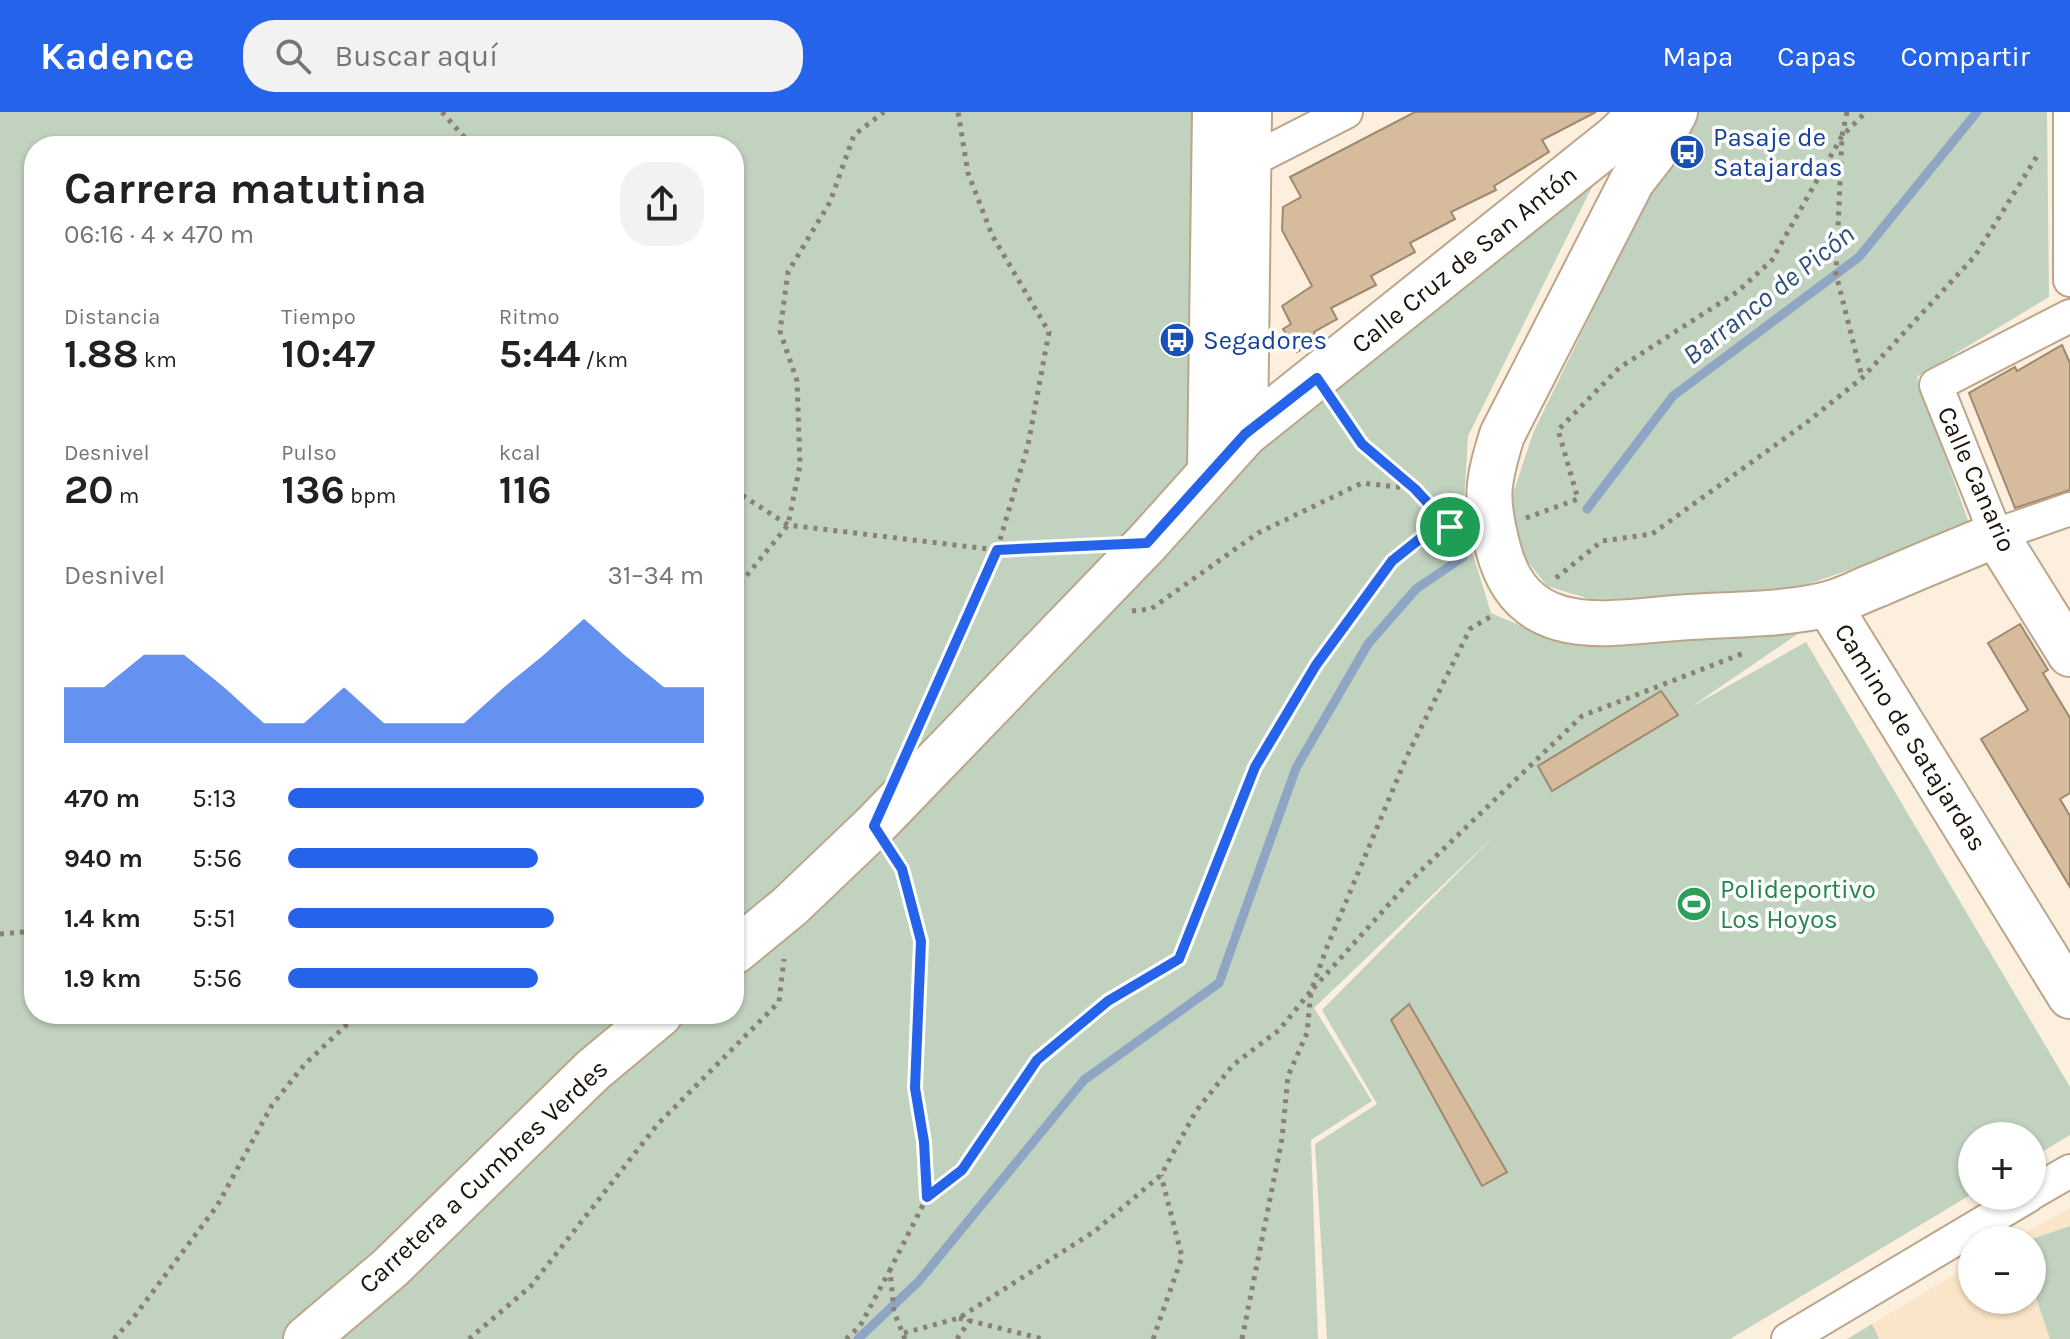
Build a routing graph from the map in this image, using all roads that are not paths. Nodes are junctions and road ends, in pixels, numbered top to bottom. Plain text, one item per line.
1 (1215, 112) edge
2 (1249, 112) edge
3 (1346, 112) edge
4 (2070, 112) edge
5 (1642, 136) edge
6 (1248, 162) junction
7 (2069, 186) edge
8 (2070, 280) edge
9 (2070, 316) edge
10 (1245, 434) junction
11 (1210, 471) junction
12 (2070, 509) edge
13 (1996, 535) junction
14 (1828, 604) junction
15 (2070, 654) edge
16 (744, 944) edge
17 (2070, 996) edge
18 (648, 1024) edge
19 (2070, 1171) edge
20 (2046, 1185) edge
21 (2005, 1210) edge
22 (306, 1339) edge
23 (1788, 1339) edge

1 - 11 street
2 - 6 street
3 - 6 street
4 - 7 street
5 - 10 street, Calle Cruz de San Antón
5 - 14 street, Camino de Satajardas
6 - 10 street
7 - 8 street
9 - 13 street, Calle Canario
10 - 11 street
11 - 16 street
12 - 13 street
13 - 14 street
13 - 15 street, Calle Canario
14 - 17 street, Camino de Satajardas
18 - 22 street, Carretera a Cumbres Verdes
19 - 20 street
21 - 23 street

